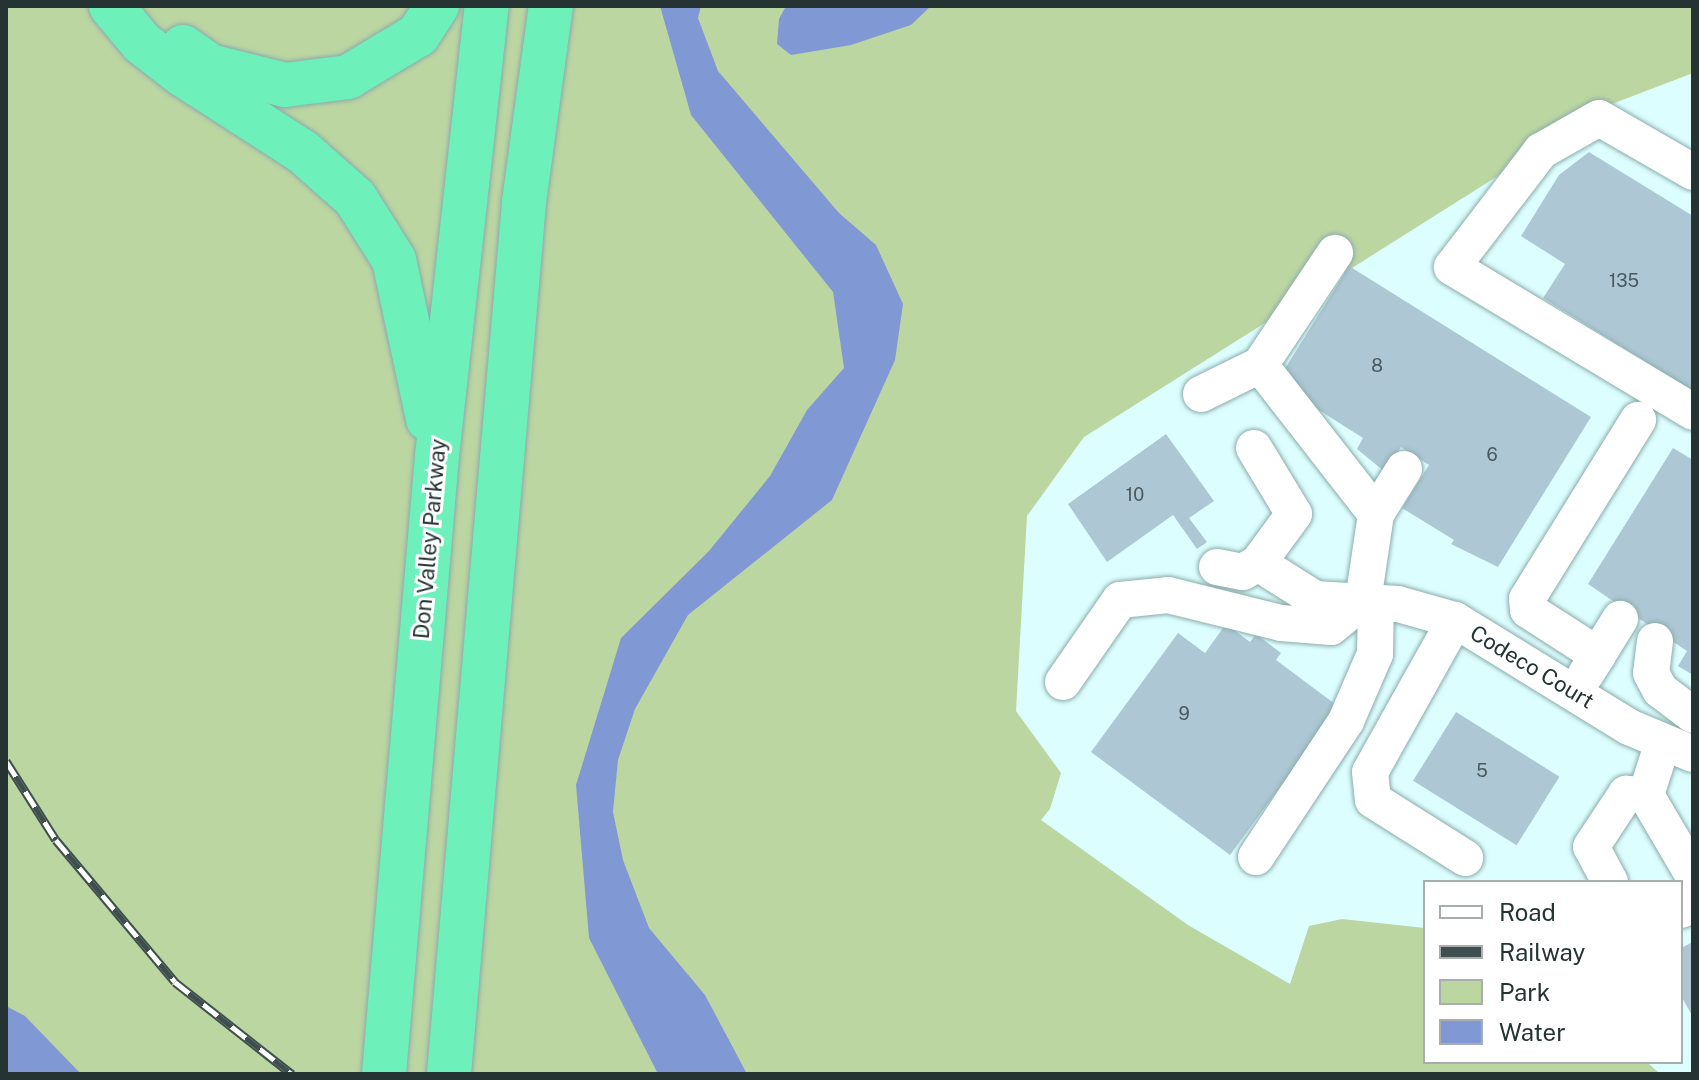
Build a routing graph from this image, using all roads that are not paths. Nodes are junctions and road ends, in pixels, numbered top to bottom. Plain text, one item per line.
1 (111, 6) edge
2 (134, 6) edge
3 (437, 6) edge
4 (487, 6) edge
5 (551, 6) edge
6 (567, 6) edge
7 (543, 72) junction
8 (1693, 172) edge
9 (1335, 253) dead end
10 (1260, 365) junction
11 (1201, 394) dead end
12 (1693, 412) edge
13 (1638, 420) dead end
14 (1254, 448) dead end
15 (437, 456) junction
16 (1404, 469) dead end
17 (1376, 514) junction
18 (1258, 563) junction
19 (1217, 567) dead end
20 (1370, 601) junction
21 (1620, 619) dead end
22 (1455, 620) junction
23 (1655, 641) dead end
24 (1598, 655) junction
25 (1063, 682) dead end
26 (1575, 692) junction
27 (1693, 715) edge
28 (1677, 750) edge
29 (1646, 795) junction
30 (1256, 857) dead end
31 (1465, 858) dead end
32 (1693, 875) edge
33 (1609, 880) edge
34 (384, 1074) edge
35 (449, 1074) edge

1 - 15 highway
2 - 3 highway
4 - 15 highway, Don Valley Parkway
5 - 7 highway
6 - 7 highway
7 - 35 highway
8 - 12 street
9 - 10 street
10 - 11 street
10 - 17 street
13 - 24 street
14 - 18 street
15 - 34 highway, Don Valley Parkway
16 - 17 street
17 - 20 street
18 - 19 street
18 - 20 street, Codeco Court
20 - 22 street, Codeco Court
20 - 25 street
20 - 30 street
21 - 24 street
22 - 26 street, Codeco Court
22 - 31 street
23 - 27 street
24 - 26 street
26 - 28 street, Codeco Court
28 - 29 street
29 - 32 street
29 - 33 street

